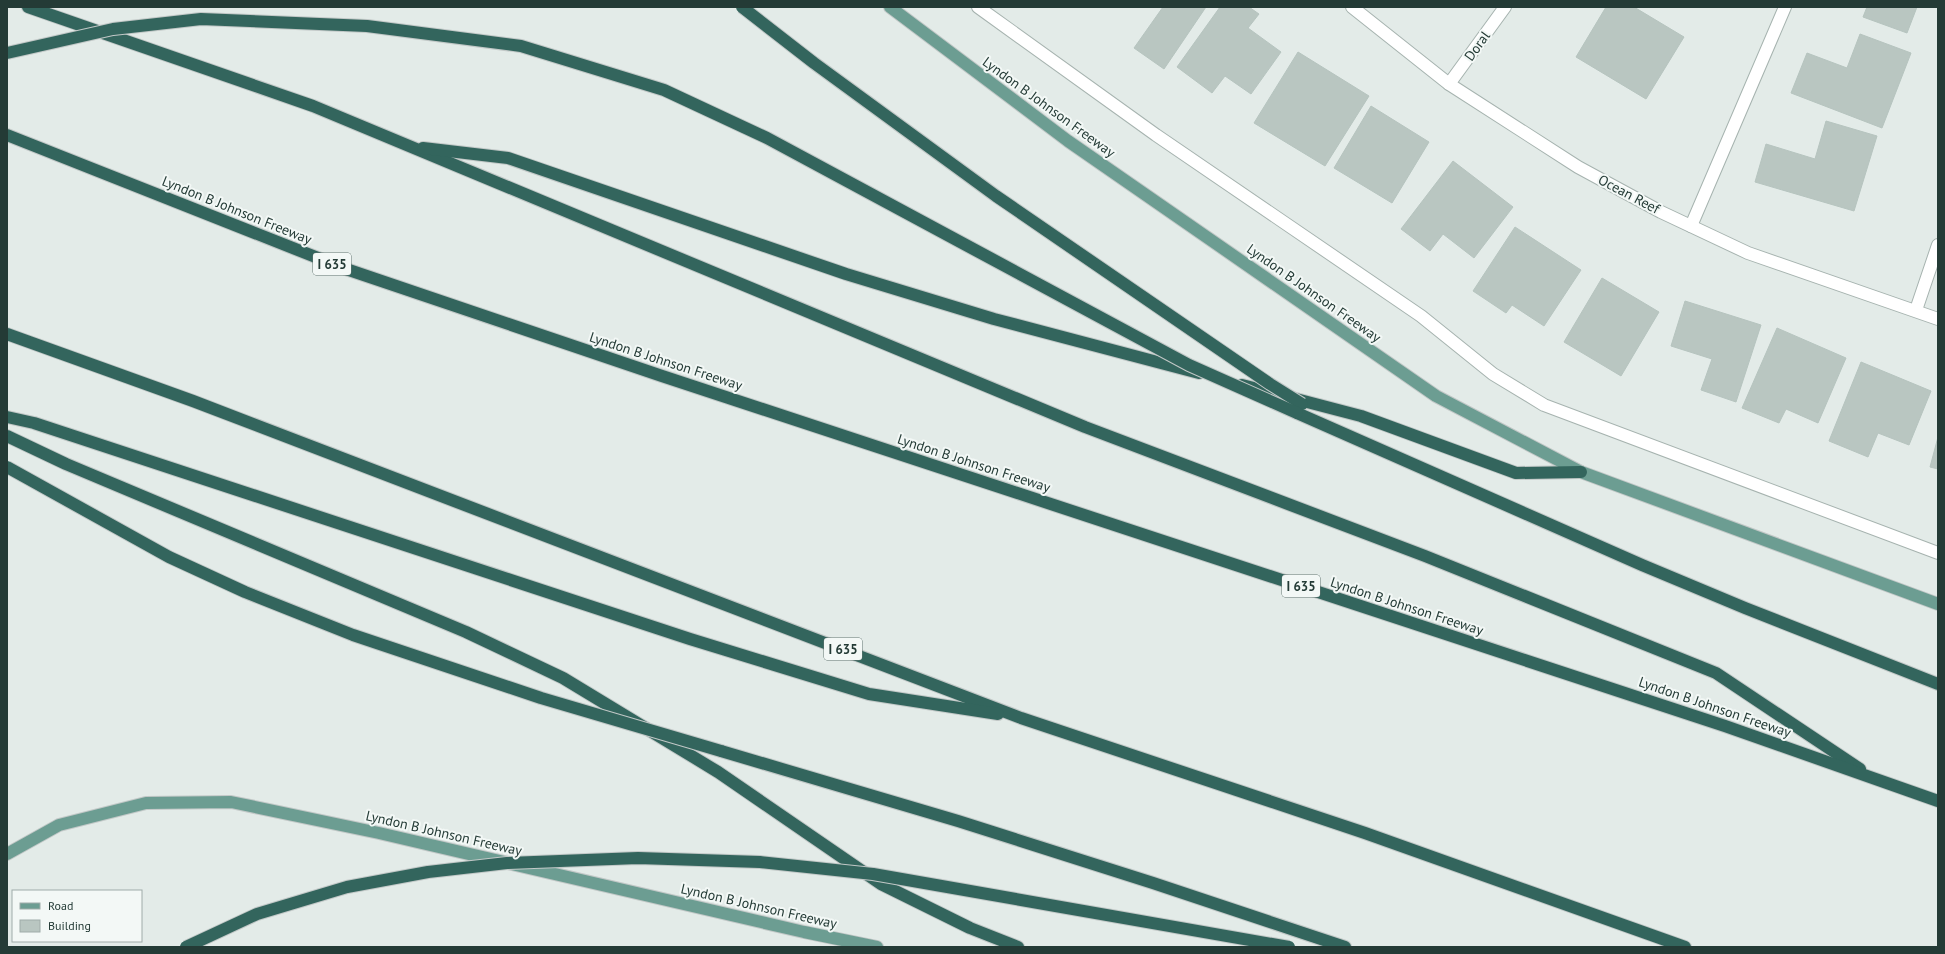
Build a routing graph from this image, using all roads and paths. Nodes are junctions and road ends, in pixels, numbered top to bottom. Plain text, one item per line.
1 (28, 7) edge
2 (742, 7) edge
3 (890, 7) edge
4 (978, 7) edge
5 (1352, 7) edge
6 (1505, 7) edge
7 (1785, 7) edge
8 (7, 53) edge
9 (1449, 84) junction
10 (7, 136) edge
11 (410, 147) junction
12 (1691, 226) junction
13 (1938, 245) edge
14 (1916, 310) junction
15 (1938, 319) edge
16 (7, 334) edge
17 (1299, 408) junction
18 (7, 417) edge
19 (7, 436) edge
20 (7, 466) edge
21 (1581, 472) junction
22 (1938, 553) edge
23 (1938, 604) edge
24 (1938, 684) edge
25 (1021, 718) junction
26 (1874, 778) junction
27 (1938, 801) edge
28 (7, 854) edge
29 (186, 947) edge
30 (877, 947) edge
31 (1018, 947) edge
32 (1290, 947) edge
33 (1345, 947) edge
34 (1685, 947) edge

1 - 11 highway
2 - 17 highway, bridge
3 - 21 main road, Lyndon B Johnson Freeway
4 - 22 street
5 - 9 street, Ocean Reef
6 - 9 street, Doral
7 - 12 street
8 - 17 highway, bridge
9 - 12 street, Ocean Reef
10 - 26 highway, Lyndon B Johnson Freeway / I 635
11 - 21 highway
11 - 26 highway
12 - 14 street, Ocean Reef
13 - 14 street
14 - 15 street, Ocean Reef
16 - 25 highway, I 635
17 - 24 highway
18 - 25 highway
19 - 31 highway
20 - 33 highway, bridge
21 - 23 main road, Lyndon B Johnson Freeway
25 - 34 highway, I 635
26 - 27 highway, Lyndon B Johnson Freeway / I 635
28 - 30 main road, Lyndon B Johnson Freeway
29 - 32 highway, bridge

